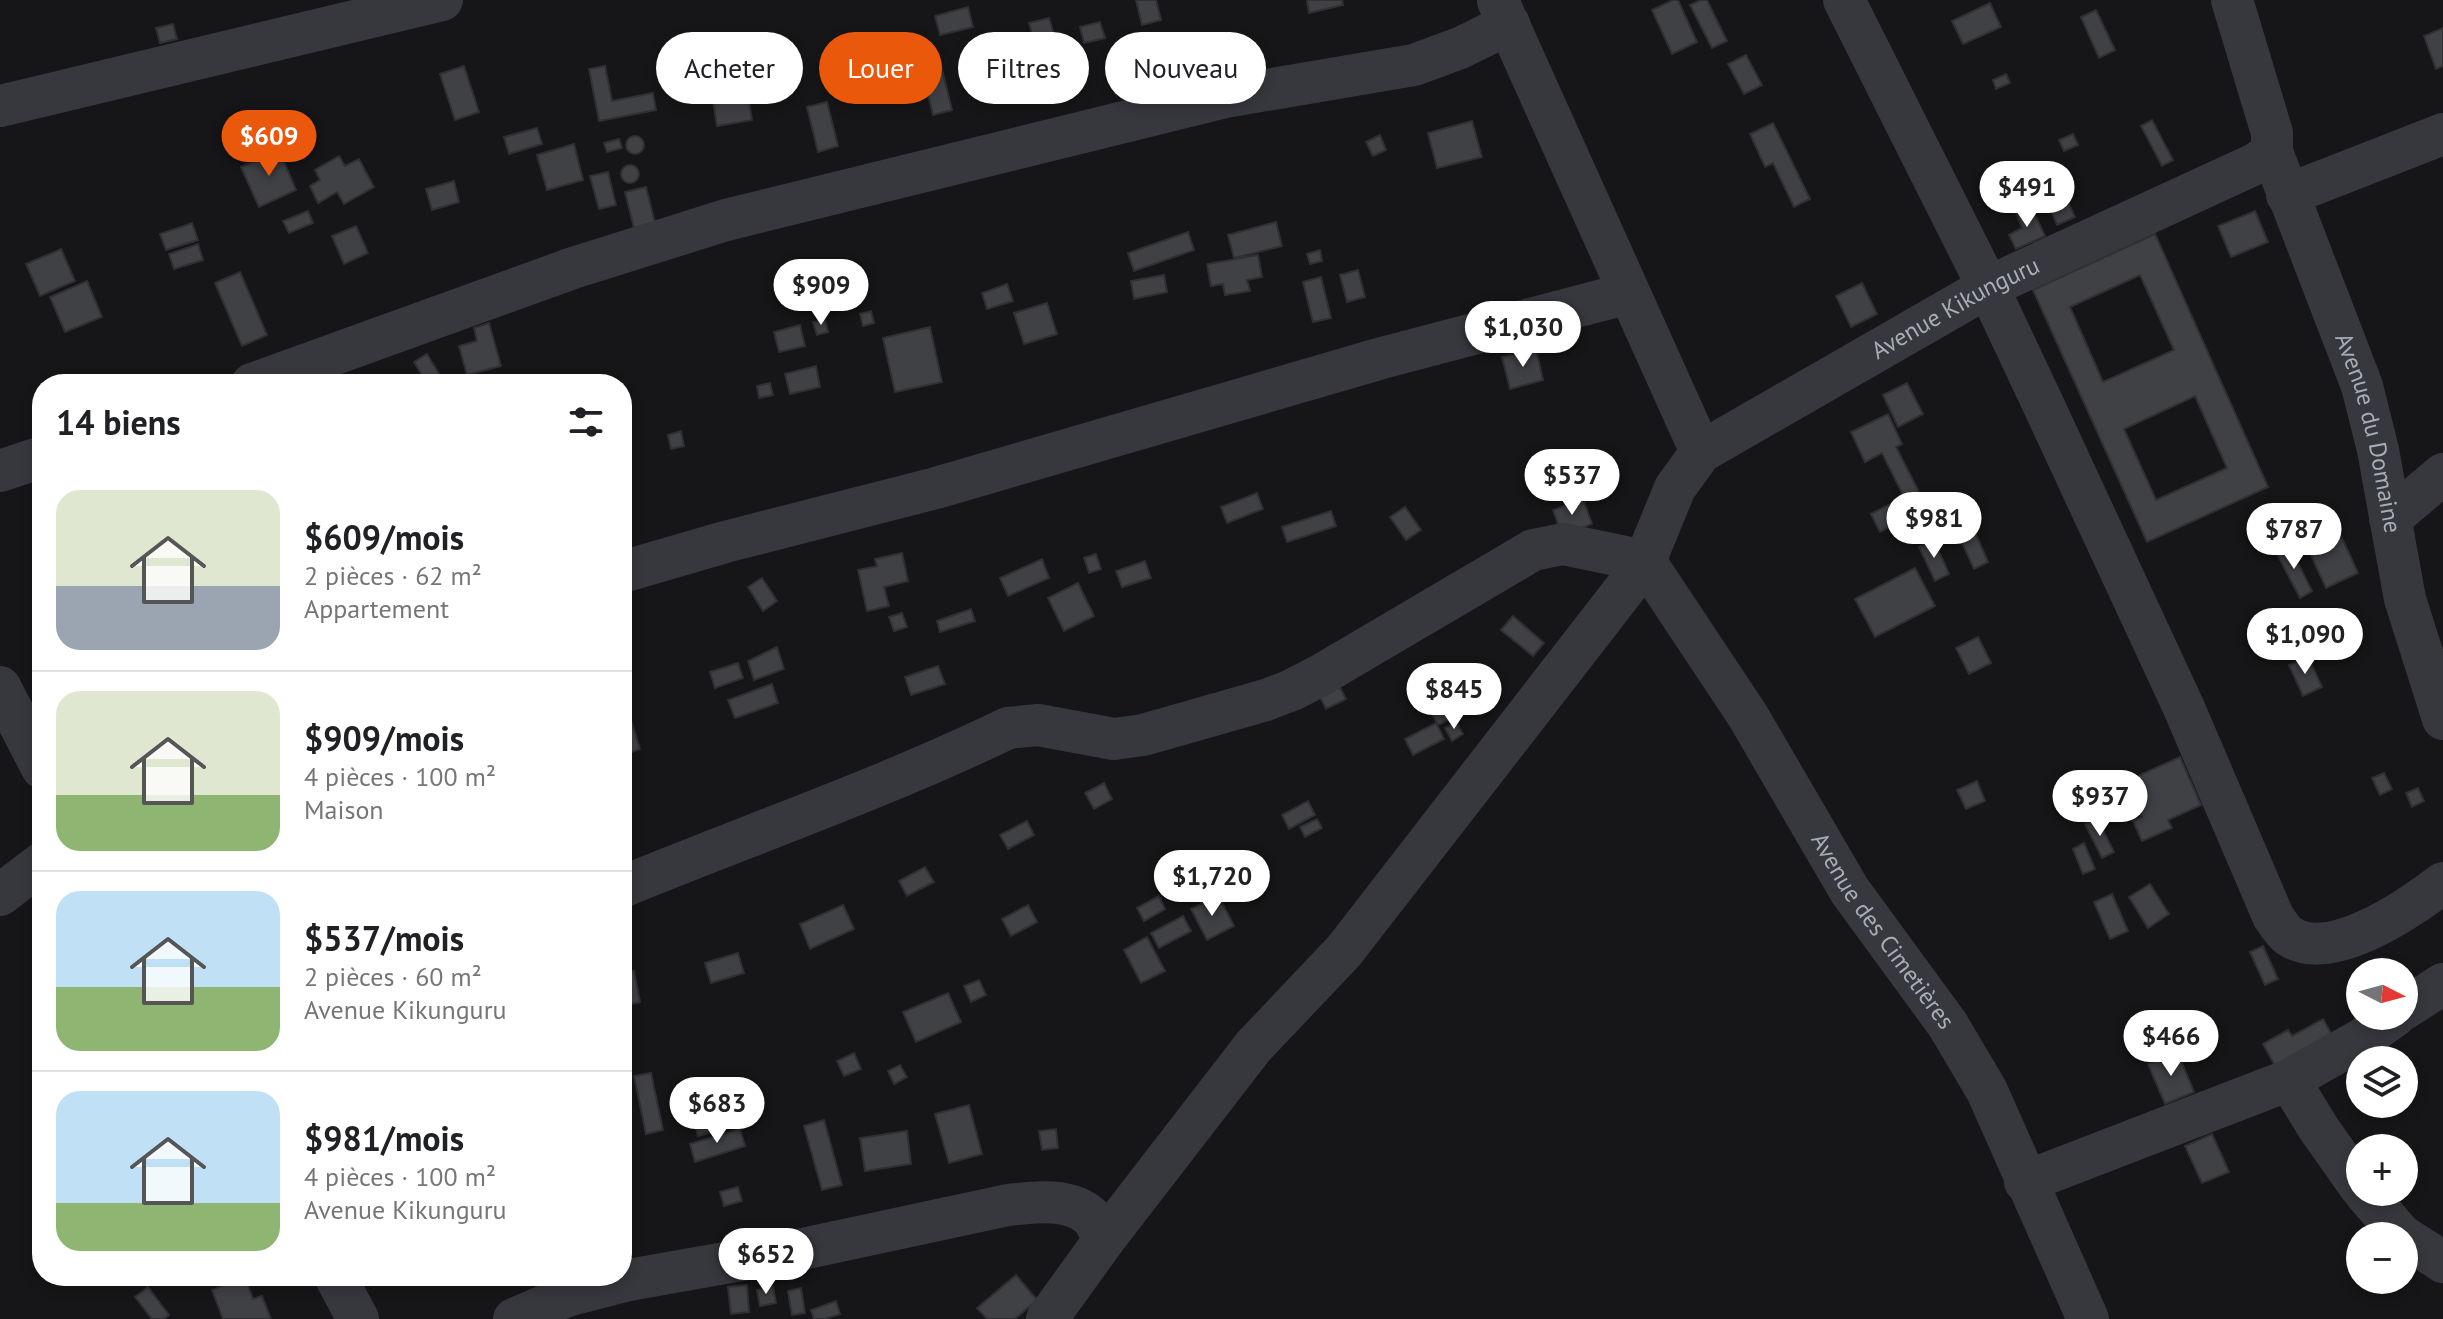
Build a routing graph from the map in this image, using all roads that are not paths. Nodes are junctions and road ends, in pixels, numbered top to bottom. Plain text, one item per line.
1 (442, 0) edge
2 (1844, 0) edge
3 (2232, 0) edge
4 (1503, 12) edge
5 (0, 106) edge
6 (2443, 134) edge
7 (2272, 152) junction
8 (2287, 195) junction
9 (1988, 287) junction
10 (1629, 293) junction
11 (280, 374) edge
12 (1701, 452) junction
13 (32, 460) edge
14 (0, 471) edge
15 (2443, 474) edge
16 (2390, 519) junction
17 (1645, 561) junction
18 (632, 569) edge
19 (0, 687) edge
20 (2443, 719) edge
21 (32, 749) edge
22 (32, 871) edge
23 (632, 883) edge
24 (2443, 883) edge
25 (0, 895) edge
26 (2443, 984) edge
27 (2418, 1000) edge
28 (2375, 1030) edge
29 (2289, 1080) junction
30 (2346, 1167) edge
31 (2025, 1182) junction
32 (2376, 1206) edge
33 (2390, 1222) edge
34 (1104, 1240) junction
35 (2418, 1246) edge
36 (2443, 1262) edge
37 (632, 1279) edge
38 (340, 1286) edge
39 (606, 1286) edge
40 (358, 1319) edge
41 (514, 1319) edge
42 (1047, 1319) edge
43 (2088, 1319) edge

1 - 5 street
2 - 9 street
3 - 7 street
4 - 10 street
4 - 11 street
6 - 8 street
7 - 8 street, Avenue du Domaine
7 - 9 street, Avenue Kikunguru
8 - 16 street, Avenue du Domaine
9 - 12 street, Avenue Kikunguru
9 - 24 street
10 - 12 street
10 - 18 street
12 - 17 street, Avenue Kikunguru
13 - 14 street
15 - 16 street
16 - 20 street, Avenue du Domaine
17 - 23 street
17 - 31 street, Avenue des Cimetières
17 - 34 street, Avenue Kikunguru
19 - 21 street
22 - 25 street
26 - 27 street
28 - 29 street
29 - 30 street
29 - 31 street
31 - 43 street, Avenue des Cimetières
32 - 33 street
34 - 37 street
34 - 42 street, Avenue Kikunguru
35 - 36 street
38 - 40 street
39 - 41 street

